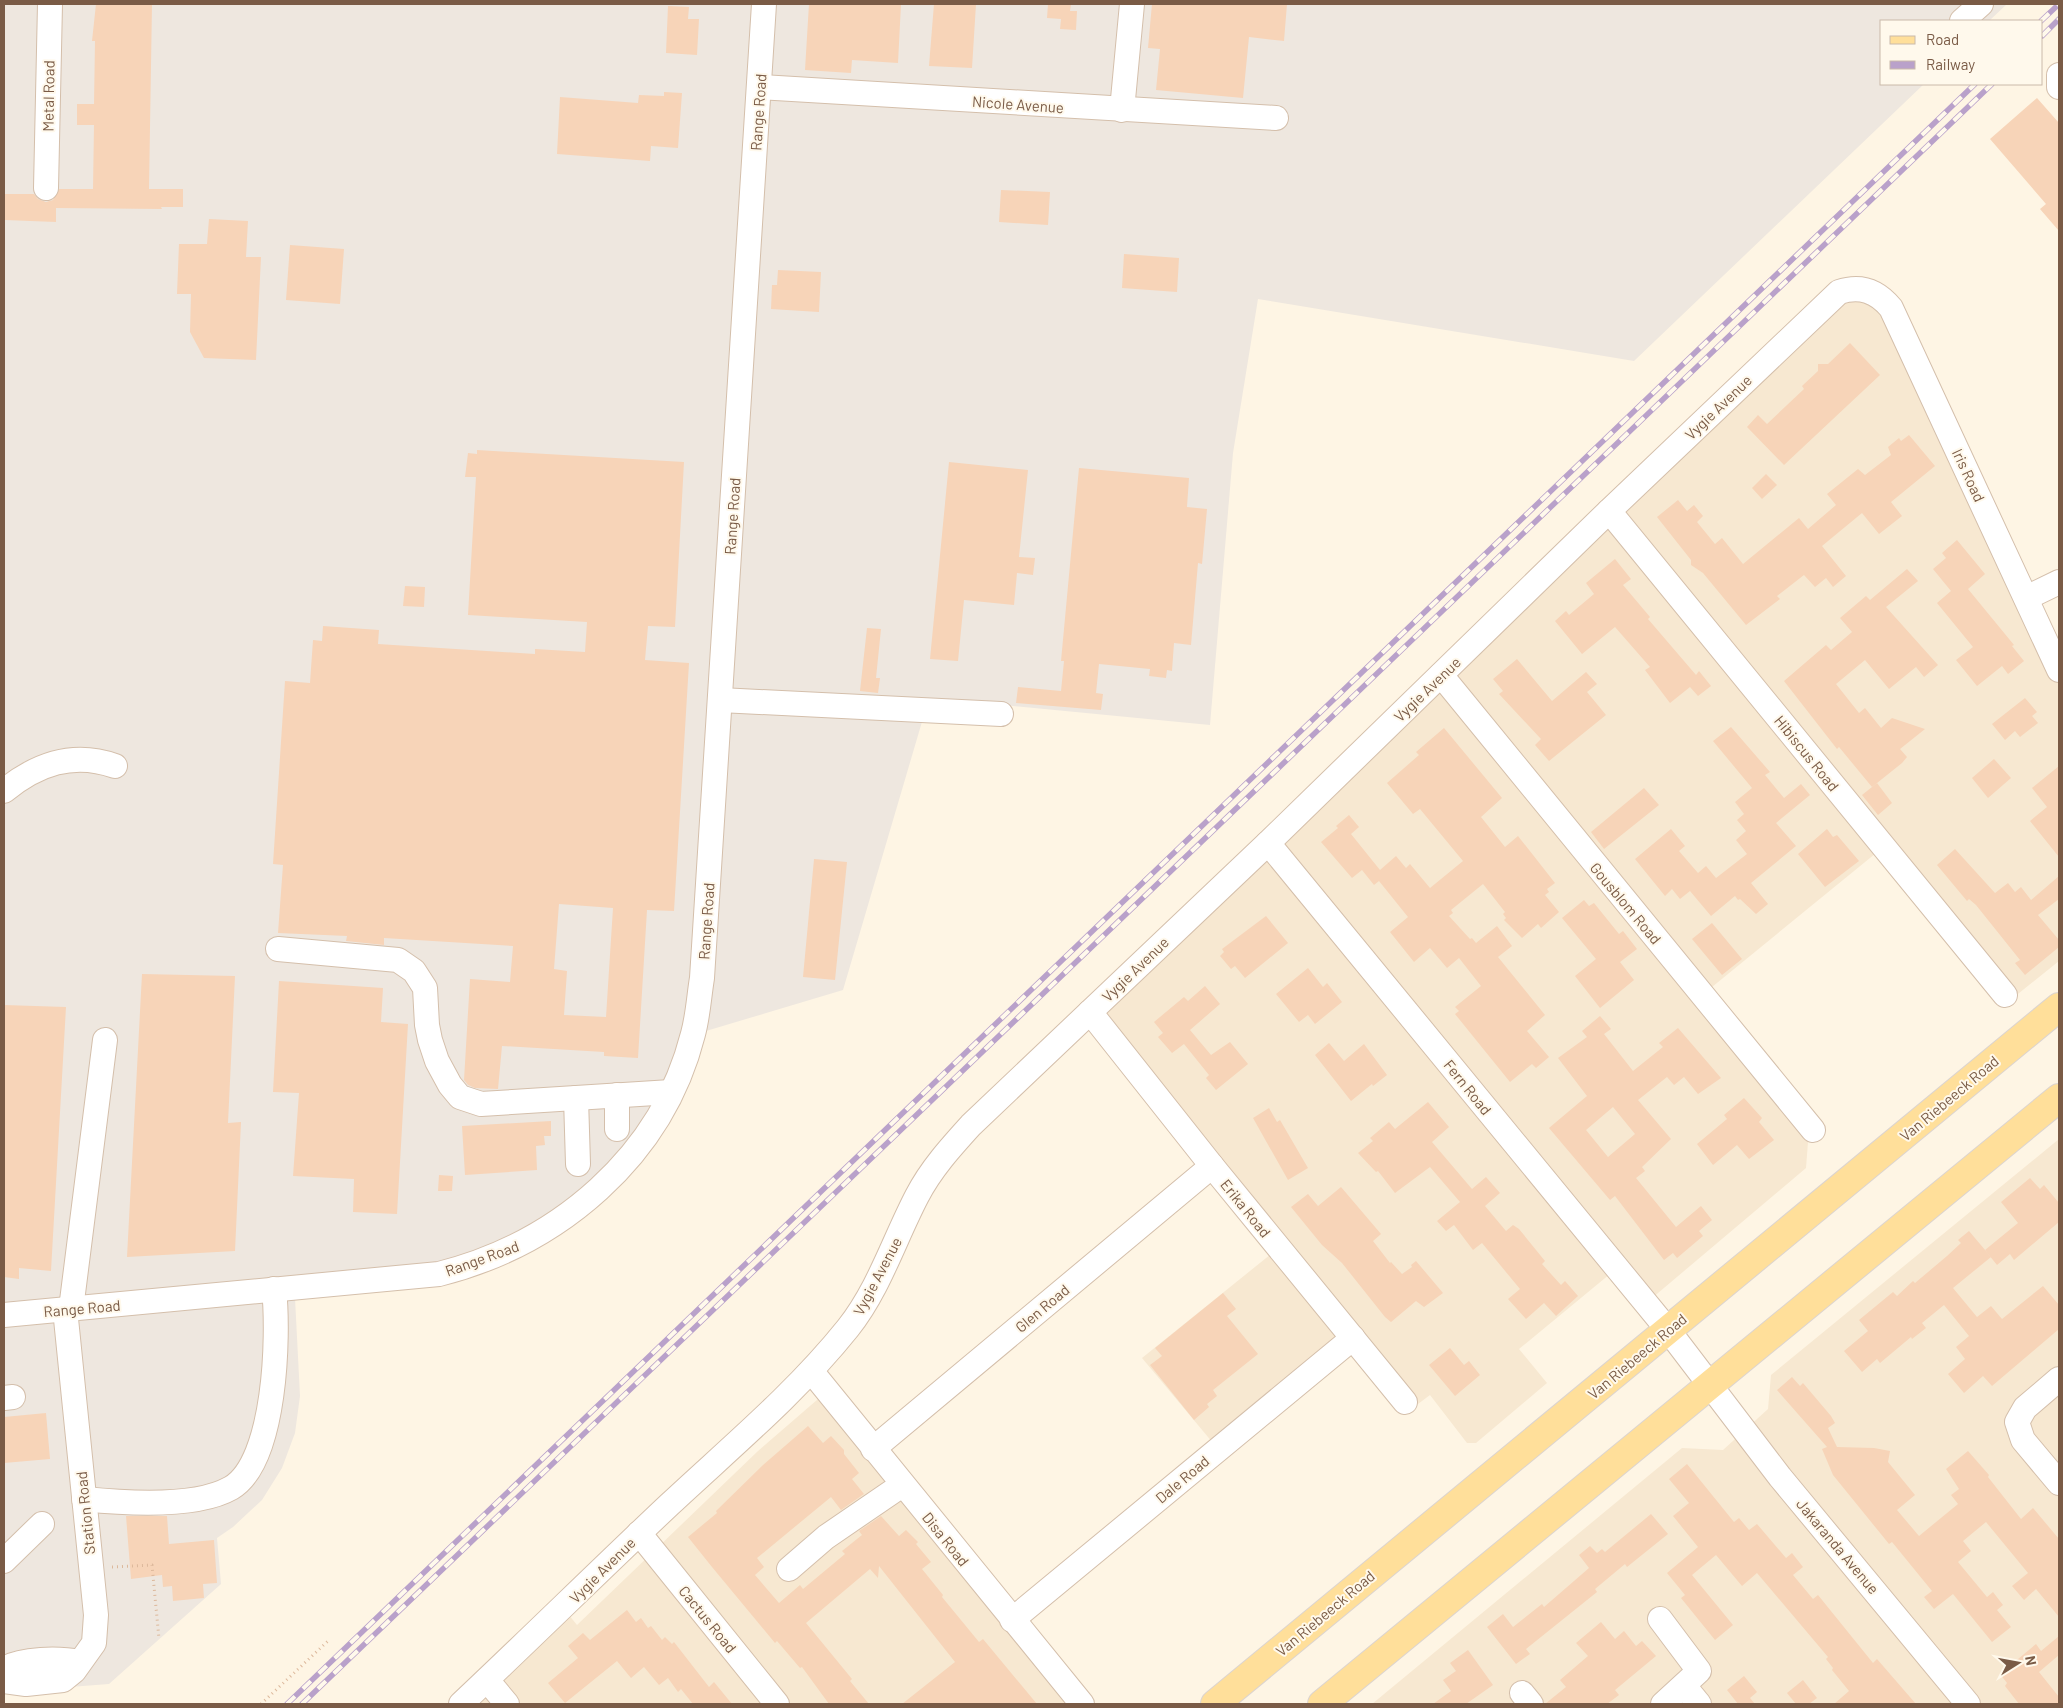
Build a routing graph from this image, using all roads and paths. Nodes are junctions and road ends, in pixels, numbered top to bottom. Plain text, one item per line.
1 (50, 4) edge
2 (764, 4) edge
3 (1132, 4) edge
4 (1981, 4) edge
5 (1963, 20) edge
6 (2059, 75) edge
7 (760, 87) junction
8 (2059, 87) edge
9 (1122, 110) junction
10 (1276, 118) dead end
11 (46, 188) dead end
12 (1867, 290) joint
13 (1609, 511) junction
14 (2059, 582) edge
15 (2026, 598) junction
16 (2059, 670) edge
17 (1440, 675) junction
18 (720, 700) junction
19 (1001, 714) dead end
20 (115, 766) dead end
21 (4, 791) edge
22 (1268, 843) junction
23 (278, 949) dead end
24 (2005, 996) dead end
25 (2059, 1007) edge
26 (1090, 1012) junction
27 (105, 1040) dead end
28 (671, 1092) junction
29 (617, 1095) junction
30 (576, 1098) junction
31 (2059, 1098) edge
32 (618, 1130) dead end
33 (1813, 1130) dead end
34 (578, 1164) dead end
35 (1212, 1166) junction
36 (274, 1289) junction
37 (68, 1309) junction
38 (29, 1313) junction
39 (4, 1315) edge
40 (1668, 1330) junction
41 (1352, 1338) junction
42 (69, 1360) junction
43 (812, 1372) junction
44 (2059, 1379) edge
45 (1711, 1386) junction
46 (1405, 1402) dead end
47 (873, 1449) junction
48 (2059, 1484) edge
49 (902, 1486) junction
50 (84, 1498) junction
51 (42, 1524) dead end
52 (639, 1533) junction
53 (4, 1561) edge
54 (106, 1568) dead end
55 (788, 1569) dead end
56 (1660, 1619) dead end
57 (1012, 1620) junction
58 (159, 1639) dead end
59 (328, 1642) dead end
60 (79, 1662) junction
61 (4, 1669) edge
62 (487, 1680) junction
63 (4, 1681) edge
64 (1692, 1696) edge
65 (261, 1704) edge
66 (461, 1704) edge
67 (508, 1704) edge
68 (777, 1704) edge
69 (1082, 1704) edge
70 (1215, 1704) edge
71 (1322, 1704) edge
72 (1664, 1704) edge
73 (1968, 1704) edge

1 - 11 street, Metal Road
2 - 7 street, Range Road
3 - 9 street
4 - 5 street
6 - 8 street
7 - 9 street, Nicole Avenue
7 - 18 street, Range Road
9 - 10 street, Nicole Avenue
12 - 13 street, Vygie Avenue
12 - 15 street, Iris Road
13 - 17 street, Vygie Avenue
13 - 24 street, Hibiscus Road
14 - 15 street
15 - 16 street, Iris Road
17 - 22 street, Vygie Avenue
17 - 33 street, Gousblom Road
18 - 19 street
18 - 28 street, Range Road
20 - 21 street
22 - 26 street, Vygie Avenue
22 - 40 street, Fern Road
23 - 30 street
25 - 40 main road, Van Riebeeck Road
26 - 35 street, Erika Road
26 - 43 street, Vygie Avenue
27 - 37 street, Station Road
28 - 29 street
28 - 36 street, Range Road
29 - 30 street
29 - 32 street
30 - 34 street
31 - 45 main road
35 - 41 street, Erika Road
35 - 47 street, Glen Road
36 - 37 street, Range Road
36 - 50 street
37 - 38 street, Range Road
37 - 42 street, Station Road
38 - 39 street, Range Road
38 - 42 street, Station Road
40 - 45 street, Fern Road
40 - 70 main road, Van Riebeeck Road
41 - 46 street, Erika Road
41 - 57 street, Dale Road
42 - 50 street, Station Road
43 - 47 street, Disa Road
43 - 52 street, Vygie Avenue
44 - 48 street
45 - 71 main road
45 - 73 street, Jakaranda Avenue
47 - 49 street, Disa Road
49 - 55 street
49 - 57 street, Disa Road
50 - 60 street, Station Road
51 - 53 street
52 - 62 street, Vygie Avenue
52 - 68 street, Cactus Road
54 - 58 path
56 - 64 street
57 - 69 street, Disa Road
59 - 65 path
60 - 61 street
60 - 63 street, Station Road
62 - 66 street, Vygie Avenue
62 - 67 street
64 - 72 street

